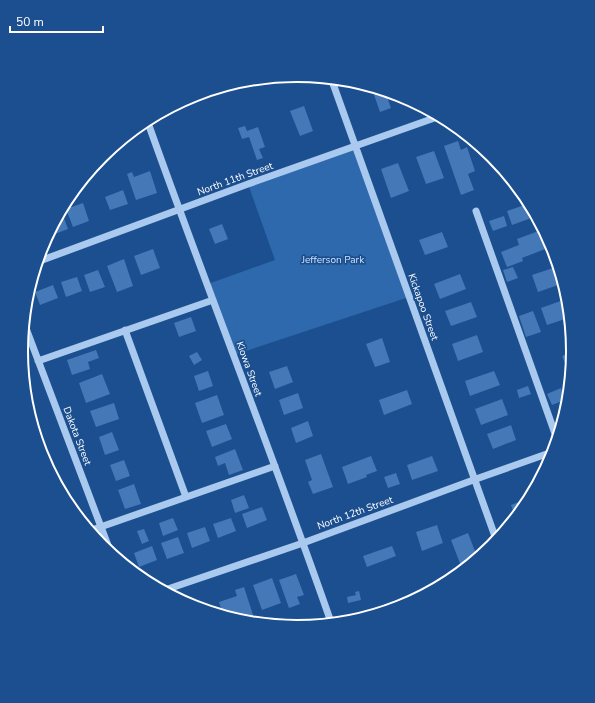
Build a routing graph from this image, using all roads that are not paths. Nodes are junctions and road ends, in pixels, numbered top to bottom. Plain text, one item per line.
1 (333, 84) edge
2 (433, 119) edge
3 (149, 126) edge
4 (356, 146) junction
5 (179, 210) junction
6 (476, 211) dead end
7 (44, 259) edge
8 (213, 300) junction
9 (125, 330) junction
10 (29, 336) edge
11 (38, 360) junction
12 (555, 432) edge
13 (546, 454) edge
14 (275, 466) junction
15 (476, 479) junction
16 (186, 497) junction
17 (101, 527) junction
18 (95, 529) edge
19 (495, 535) edge
20 (106, 541) edge
21 (303, 543) junction
22 (169, 588) edge
23 (330, 619) edge

1 - 4 street, Kickapoo Street
2 - 4 street, North 11th Street
3 - 5 street, Kiowa Street
4 - 5 street, North 11th Street
4 - 15 street, Kickapoo Street
5 - 7 street, North 11th Street
5 - 8 street, Kiowa Street
6 - 12 street
8 - 9 street
8 - 14 street, Kiowa Street
9 - 11 street
9 - 16 street
10 - 11 street, Dakota Street
11 - 17 street, Dakota Street
13 - 15 street, North 12th Street
14 - 16 street
14 - 21 street, Kiowa Street
15 - 19 street, Kickapoo Street
15 - 21 street, North 12th Street
16 - 17 street
17 - 18 street
17 - 20 street, Dakota Street
21 - 22 street, North 12th Street
21 - 23 street, Kiowa Street

